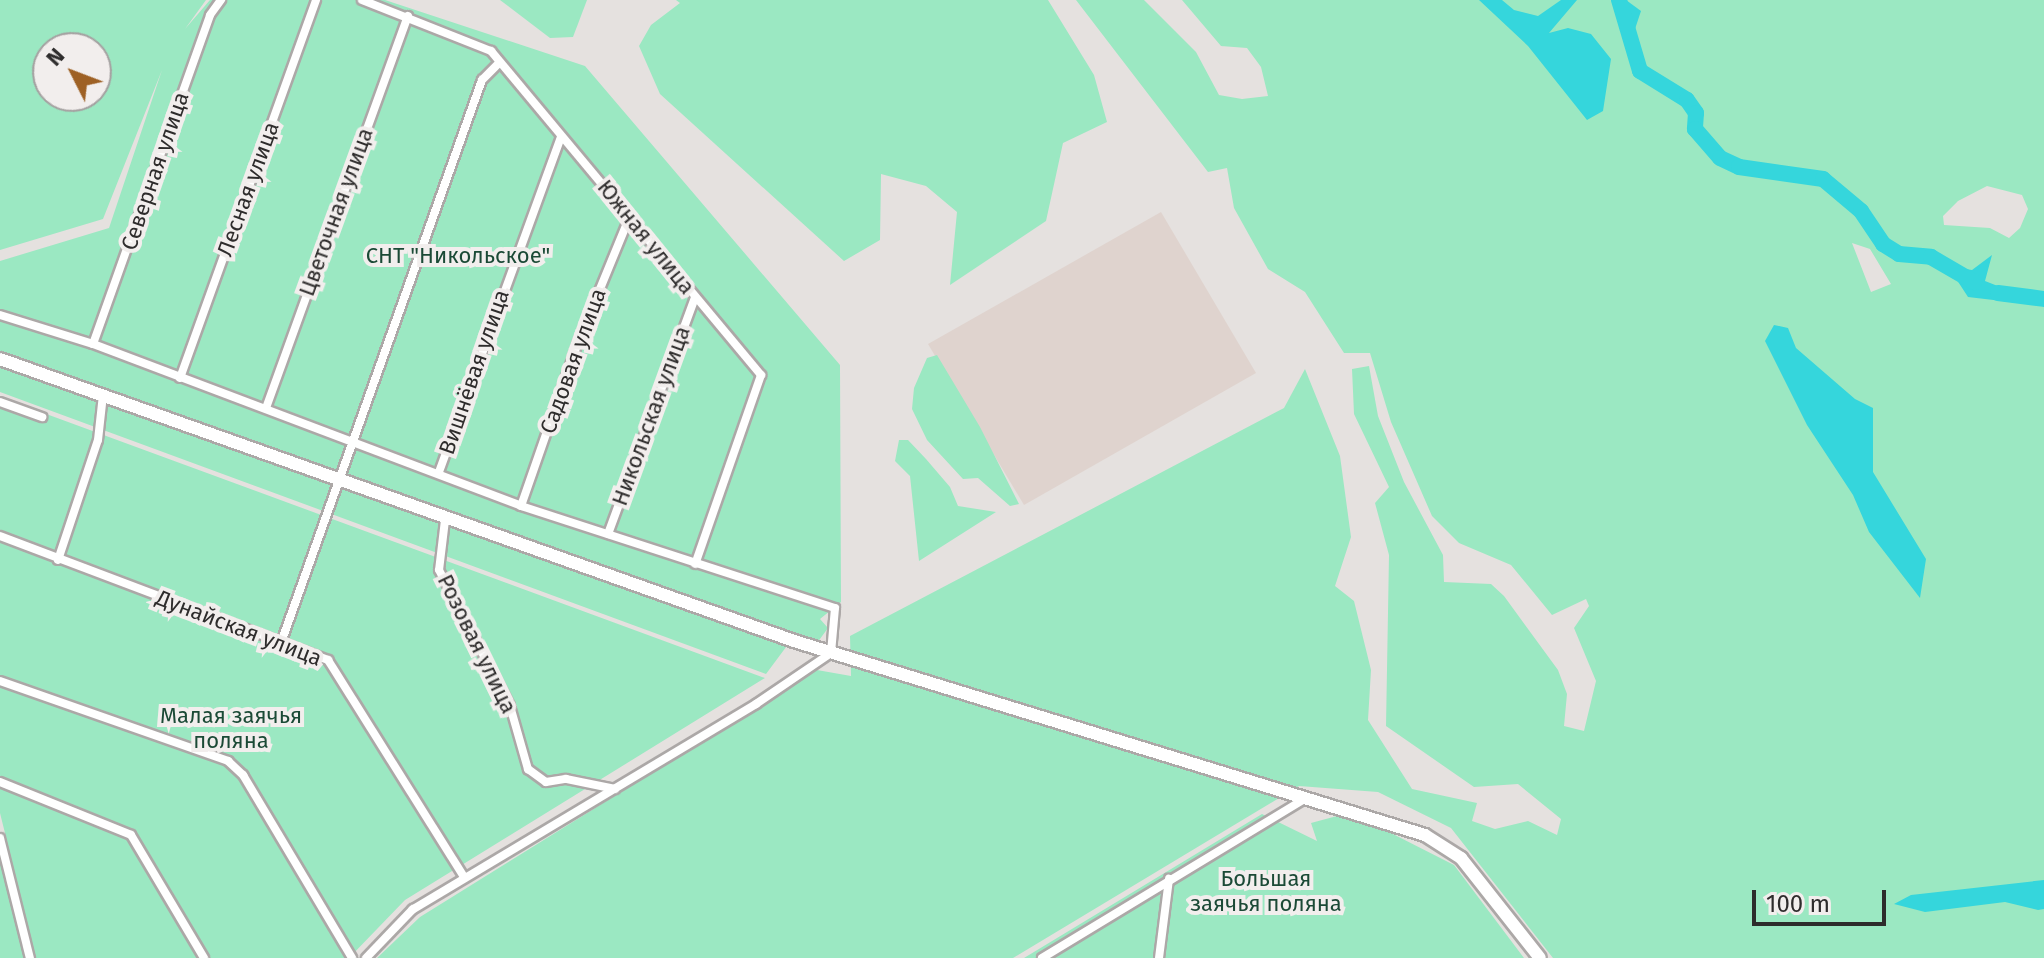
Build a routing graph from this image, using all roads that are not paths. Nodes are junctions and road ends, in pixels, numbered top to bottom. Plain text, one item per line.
1 (221, 0) edge
2 (316, 0) edge
3 (362, 0) edge
4 (408, 16) junction
5 (499, 63) junction
6 (561, 137) junction
7 (629, 218) junction
8 (695, 297) junction
9 (0, 315) edge
10 (93, 344) junction
11 (0, 359) edge
12 (180, 378) junction
13 (103, 395) junction
14 (0, 402) edge
15 (266, 408) junction
16 (42, 417) dead end
17 (351, 441) junction
18 (439, 472) junction
19 (335, 482) junction
20 (521, 506) junction
21 (445, 520) junction
22 (608, 534) junction
23 (0, 536) edge
24 (58, 560) junction
25 (695, 564) junction
26 (282, 640) junction
27 (831, 653) junction
28 (0, 681) edge
29 (0, 782) edge
30 (615, 789) junction
31 (1306, 798) junction
32 (0, 838) edge
33 (464, 877) junction
34 (1169, 879) junction
35 (30, 958) edge
36 (204, 958) edge
37 (352, 958) edge
38 (366, 958) edge
39 (1042, 958) edge
40 (1159, 958) edge
41 (1540, 958) edge

1 - 10 street, Северная улица
2 - 12 street, Лесная улица
3 - 4 street, Южная улица
4 - 5 street, Южная улица
4 - 15 street, Цветочная улица
5 - 6 street, Южная улица
5 - 17 street
6 - 7 street, Южная улица
6 - 18 street, Вишнёвая улица
7 - 8 street, Южная улица
7 - 20 street, Садовая улица
8 - 22 street, Никольская улица
8 - 25 street, Южная улица
9 - 10 street
10 - 12 street
11 - 13 street
12 - 15 street
13 - 19 street
13 - 24 street
14 - 16 street
15 - 17 street
17 - 18 street
17 - 19 street
18 - 20 street
19 - 21 street
19 - 26 street
20 - 22 street
21 - 27 street
21 - 30 street, Розовая улица
22 - 25 street
23 - 24 street, Дунайская улица
24 - 26 street, Дунайская улица
25 - 27 street
26 - 33 street, Дунайская улица
27 - 30 street
27 - 31 street
28 - 37 street
29 - 36 street
30 - 33 street
31 - 34 street
31 - 41 street
32 - 35 street
33 - 38 street
34 - 39 street
34 - 40 street

